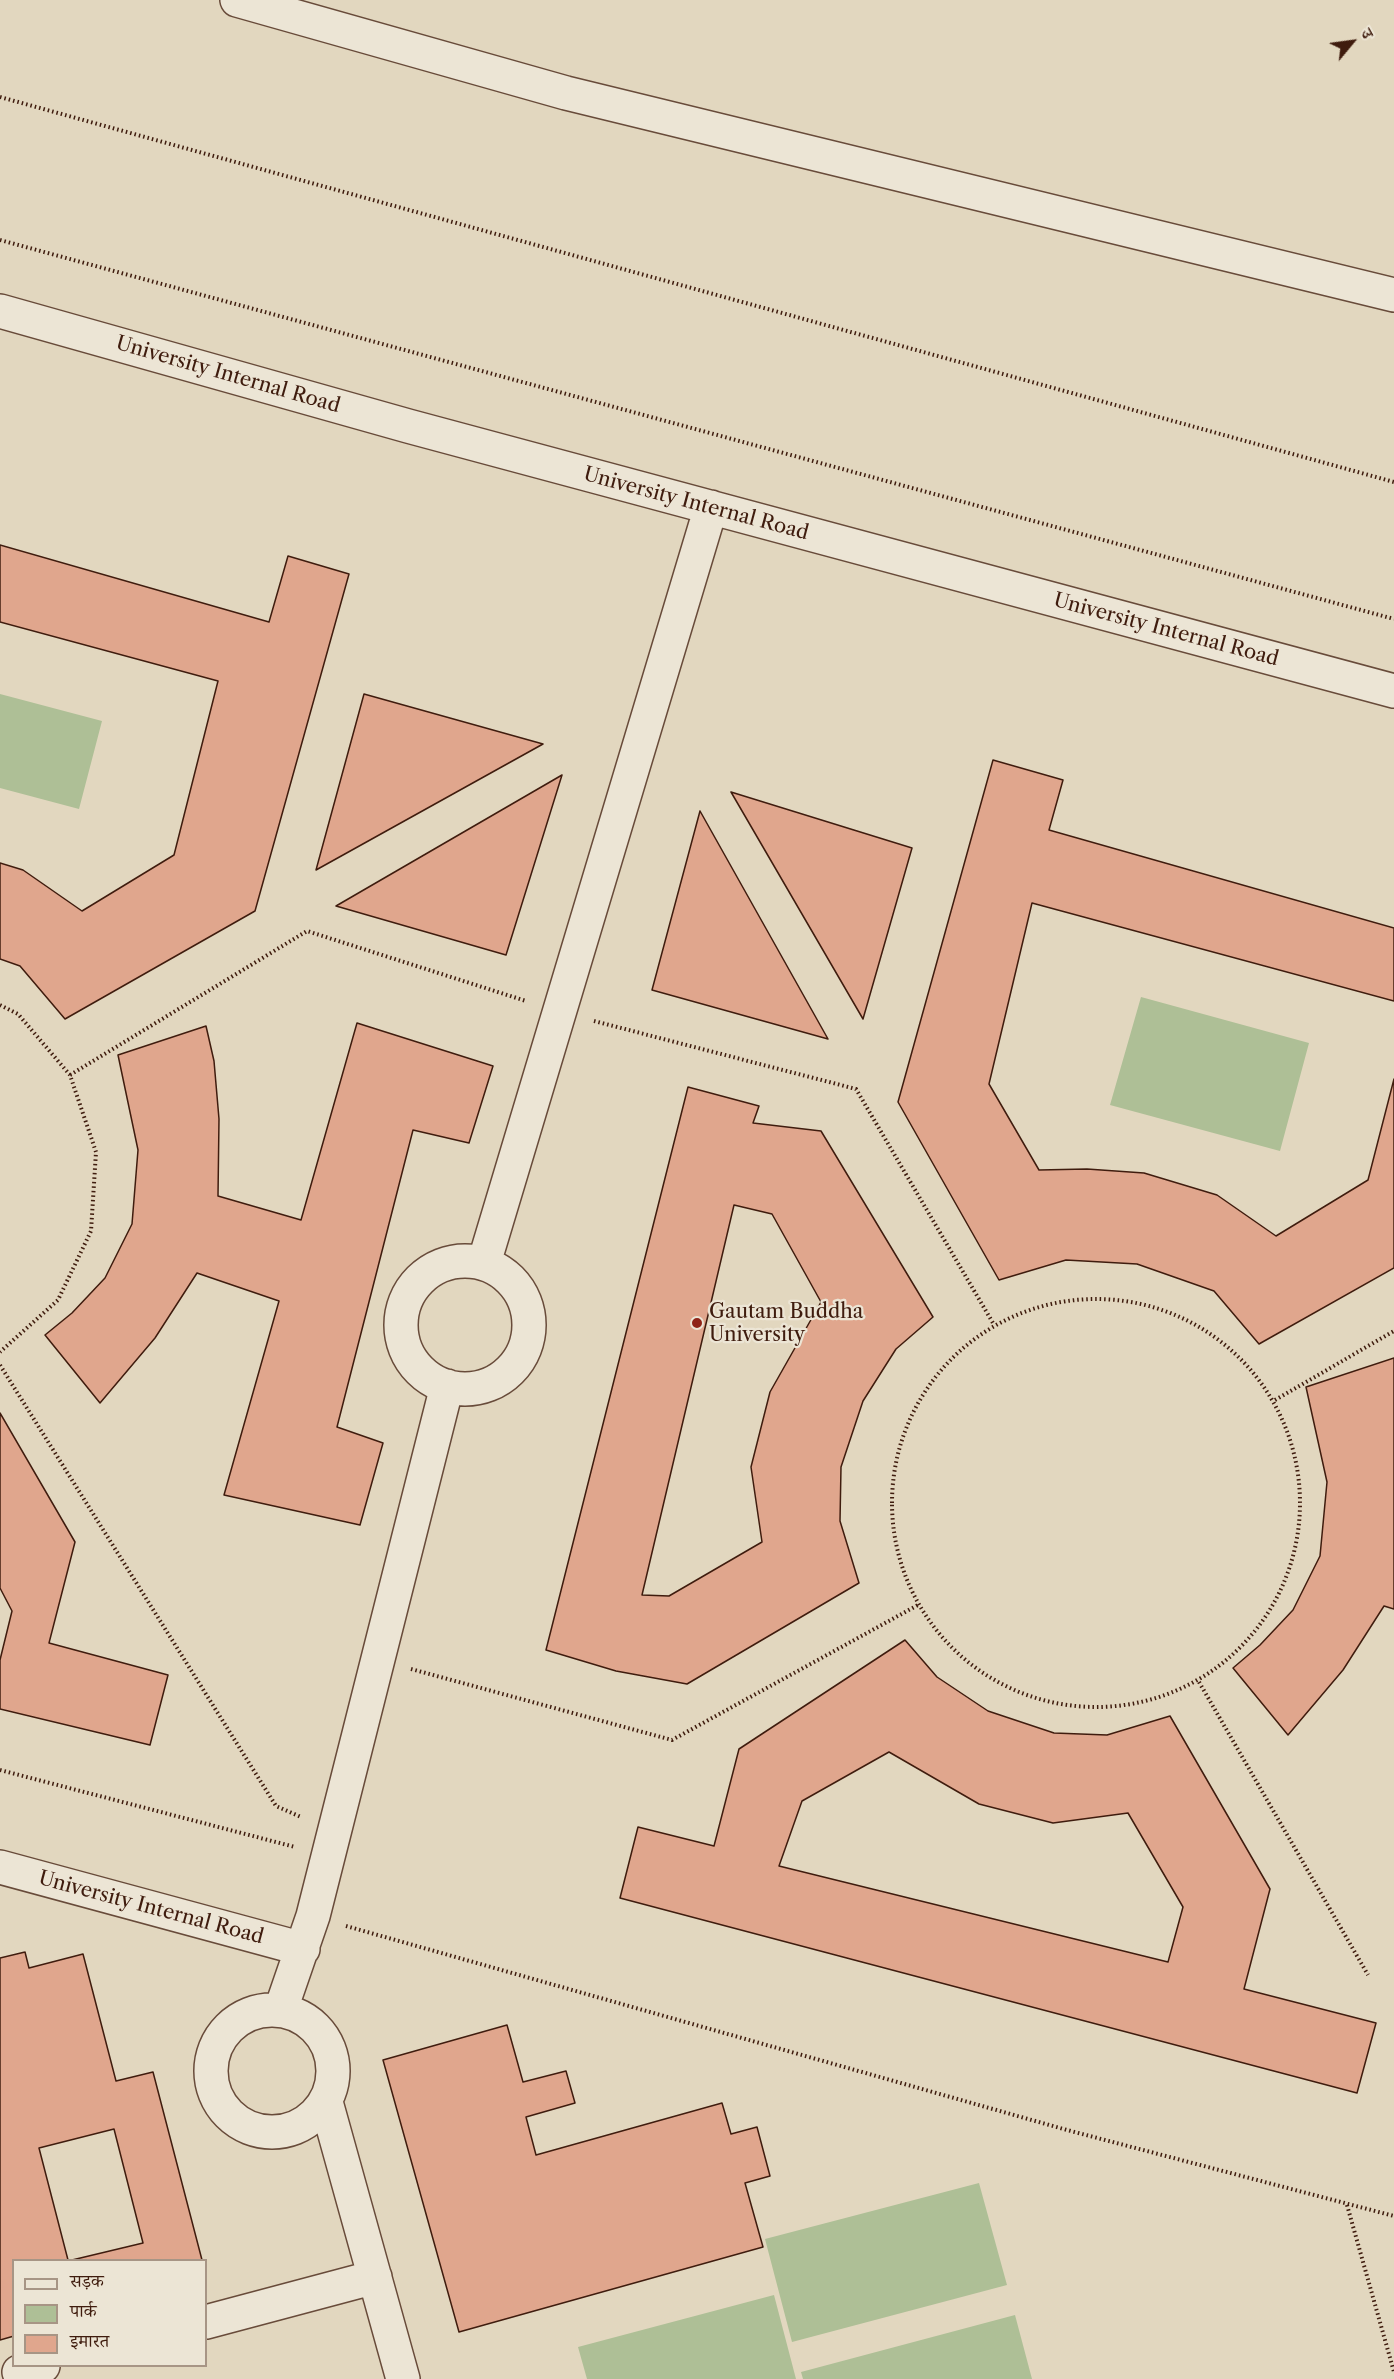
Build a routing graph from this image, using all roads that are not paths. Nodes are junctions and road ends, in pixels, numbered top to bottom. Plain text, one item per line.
1 (237, 0) edge
2 (1394, 295) edge
3 (0, 311) edge
4 (711, 507) junction
5 (1394, 691) edge
6 (484, 1263) junction
7 (447, 1386) junction
8 (0, 1867) edge
9 (303, 1949) junction
10 (281, 2009) junction
11 (326, 2102) junction
12 (375, 2277) junction
13 (207, 2322) edge
14 (403, 2379) edge

1 - 2 street
3 - 4 street, University Internal Road
4 - 5 street, University Internal Road
4 - 6 street
6 - 7 street
6 - 7 street
7 - 9 street
8 - 9 street, University Internal Road
9 - 10 street
10 - 11 street
10 - 11 street
11 - 12 street
12 - 13 street
12 - 14 street

